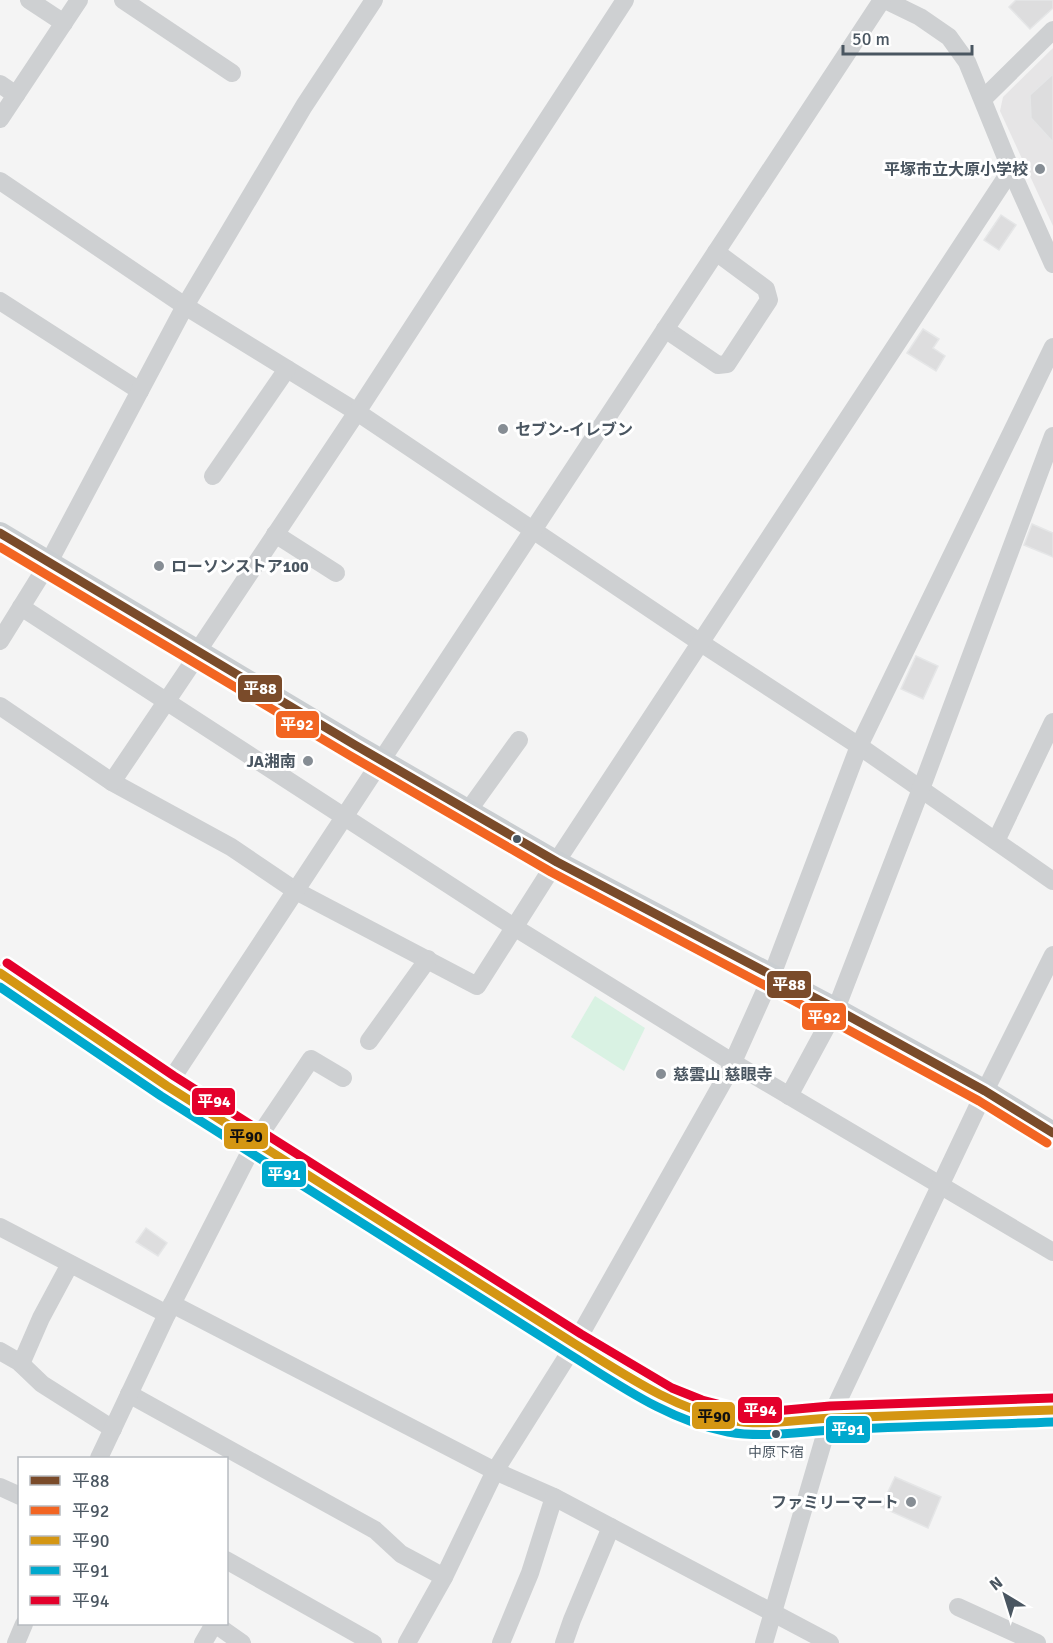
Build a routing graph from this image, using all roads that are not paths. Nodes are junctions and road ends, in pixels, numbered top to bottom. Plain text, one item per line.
1 (29, 0) edge
2 (79, 0) edge
3 (123, 0) edge
4 (374, 0) edge
5 (625, 0) edge
6 (883, 0) edge
7 (64, 23) junction
8 (1053, 30) edge
9 (232, 73) dead end
10 (0, 84) edge
11 (16, 95) junction
12 (983, 99) junction
13 (0, 119) edge
14 (1011, 170) junction
15 (0, 181) edge
16 (716, 252) junction
17 (1053, 264) edge
18 (0, 301) edge
19 (185, 306) junction
20 (665, 329) junction
21 (1053, 347) edge
22 (287, 369) junction
23 (140, 391) junction
24 (357, 412) junction
25 (1053, 436) edge
26 (213, 476) dead end
27 (532, 531) junction
28 (0, 533) edge
29 (276, 534) junction
30 (48, 562) junction
31 (336, 573) dead end
32 (21, 607) junction
33 (0, 641) edge
34 (700, 644) junction
35 (198, 652) junction
36 (167, 701) junction
37 (0, 706) edge
38 (1053, 722) edge
39 (519, 740) dead end
40 (859, 746) junction
41 (381, 761) junction
42 (112, 782) junction
43 (921, 789) junction
44 (468, 811) junction
45 (345, 816) junction
46 (996, 841) junction
47 (557, 862) junction
48 (1053, 881) edge
49 (296, 891) junction
50 (514, 927) junction
51 (1053, 955) edge
52 (428, 959) junction
53 (0, 973) edge
54 (772, 975) junction
55 (836, 1009) junction
56 (369, 1041) dead end
57 (732, 1062) junction
58 (343, 1077) dead end
59 (167, 1086) junction
60 (985, 1091) junction
61 (789, 1096) junction
62 (1053, 1133) edge
63 (255, 1142) junction
64 (940, 1185) junction
65 (0, 1227) edge
66 (1053, 1252) edge
67 (70, 1264) junction
68 (170, 1309) junction
69 (575, 1344) junction
70 (0, 1351) edge
71 (21, 1365) junction
72 (129, 1394) junction
73 (1053, 1410) edge
74 (830, 1418) junction
75 (113, 1430) junction
76 (100, 1457) edge
77 (495, 1471) junction
78 (0, 1487) edge
79 (18, 1495) edge
80 (554, 1497) junction
81 (611, 1527) junction
82 (228, 1561) edge
83 (444, 1578) junction
84 (958, 1607) dead end
85 (773, 1612) junction
86 (23, 1625) edge
87 (213, 1625) edge
88 (217, 1625) edge
89 (16, 1643) edge
90 (203, 1643) edge
91 (242, 1643) edge
92 (373, 1643) edge
93 (407, 1643) edge
94 (501, 1643) edge
95 (564, 1643) edge
96 (764, 1643) edge
97 (830, 1643) edge
98 (1037, 1643) edge

1 - 7 street
2 - 7 street
3 - 9 street
4 - 19 street
5 - 24 street
6 - 12 street
6 - 16 street
7 - 11 street
8 - 12 street
10 - 11 street
11 - 13 street
12 - 14 street
14 - 17 street
14 - 34 street
15 - 19 street
16 - 20 street
16 - 20 street
18 - 23 street
19 - 22 street
19 - 23 street
20 - 27 street
21 - 40 street
22 - 24 street
22 - 26 street
23 - 30 street
24 - 27 street
24 - 29 street
25 - 43 street
27 - 34 street
27 - 41 street
28 - 30 main road
29 - 31 street
29 - 35 street
30 - 32 street
30 - 35 main road
32 - 33 street
32 - 36 street
34 - 40 street
34 - 47 street
35 - 36 street
35 - 41 main road
36 - 42 street
36 - 45 street
37 - 42 street
38 - 46 street
39 - 44 street
40 - 43 street
40 - 54 street
41 - 44 main road
41 - 45 street
42 - 49 street
43 - 46 street
43 - 55 street
44 - 47 main road
45 - 49 street
45 - 50 street
46 - 48 street
47 - 50 street
47 - 54 main road
49 - 52 street
49 - 59 street
50 - 52 street
50 - 57 street
51 - 60 street
52 - 56 street
53 - 59 street
54 - 55 main road
54 - 57 street
55 - 60 main road
55 - 61 street
57 - 61 street
57 - 69 street
58 - 63 street
59 - 63 street
60 - 62 main road
60 - 64 street
61 - 64 street
63 - 68 street
63 - 69 street
64 - 66 street
64 - 74 street
65 - 67 street
67 - 68 street
67 - 71 street
68 - 72 street
68 - 77 street
69 - 74 street
69 - 77 street
70 - 71 street
71 - 75 street
72 - 75 street
72 - 83 street
73 - 74 street
74 - 85 street
75 - 76 street
77 - 80 street
77 - 83 street
78 - 79 street
80 - 81 street
80 - 94 street
81 - 85 street
81 - 95 street
82 - 92 street
83 - 93 street
84 - 98 street
85 - 96 street
85 - 97 street
86 - 89 street
87 - 90 street
88 - 91 street

